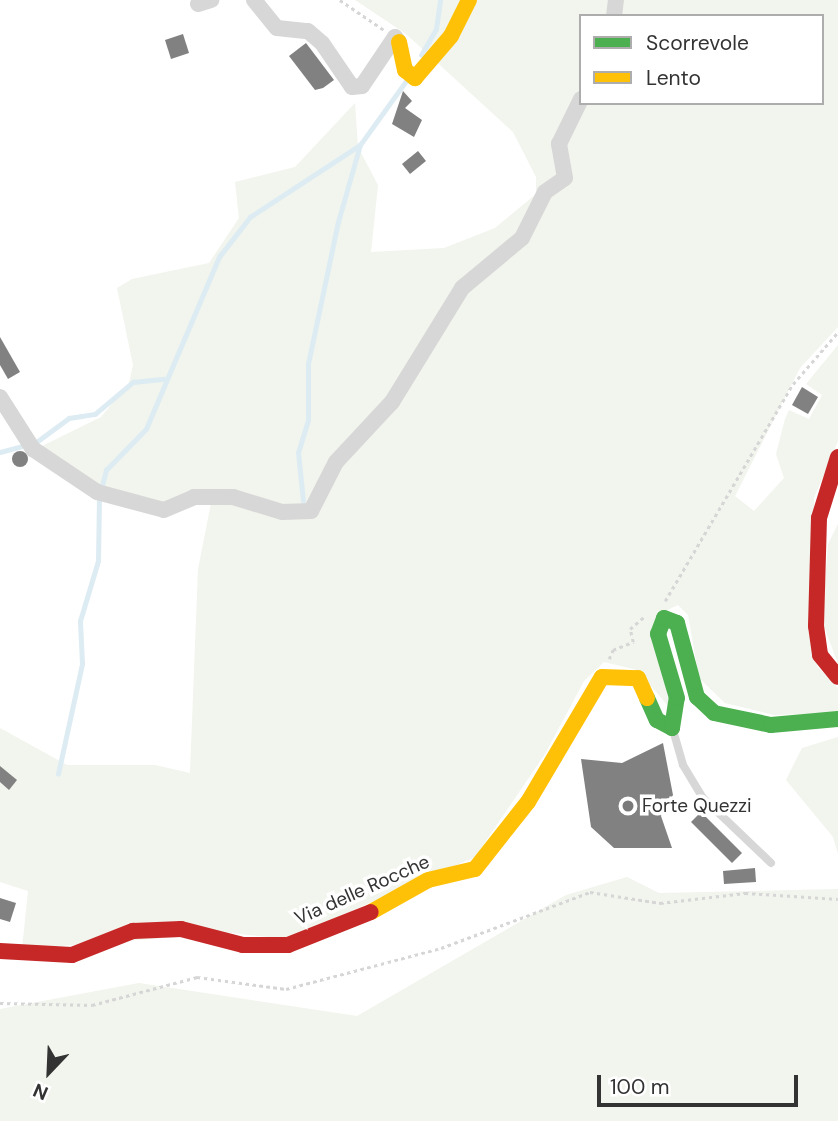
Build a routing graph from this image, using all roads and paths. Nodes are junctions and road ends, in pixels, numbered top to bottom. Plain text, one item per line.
1 (254, 0) edge
2 (340, 0) edge
3 (469, 0) edge
4 (397, 40) junction
5 (579, 103) edge
6 (838, 332) edge
7 (0, 397) edge
8 (838, 457) edge
9 (660, 609) dead end
10 (649, 613) dead end
11 (602, 677) junction
12 (838, 677) edge
13 (838, 719) edge
14 (672, 727) junction
15 (771, 863) dead end
16 (838, 899) edge
17 (0, 951) edge
18 (0, 1003) edge

1 - 4 street
2 - 4 path
3 - 4 street
5 - 7 street
6 - 9 path
8 - 12 street
10 - 11 path
11 - 14 street
11 - 17 street, Via delle Rocche
13 - 14 street
14 - 15 lane
16 - 18 path

